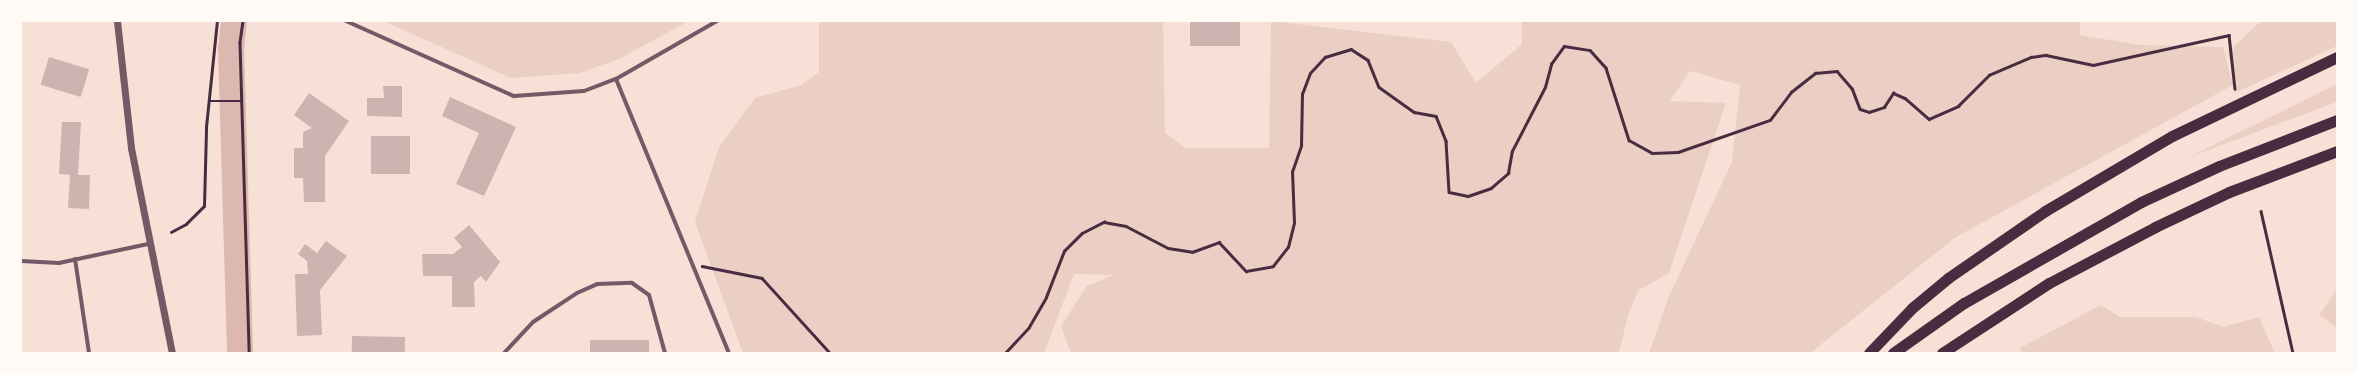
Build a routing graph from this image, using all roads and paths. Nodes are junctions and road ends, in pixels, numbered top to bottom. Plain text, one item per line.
1 (117, 21) edge
2 (217, 21) edge
3 (243, 21) edge
4 (346, 21) edge
5 (717, 21) edge
6 (2337, 57) edge
7 (616, 79) junction
8 (2234, 89) dead end
9 (209, 101) junction
10 (241, 101) junction
11 (2337, 120) edge
12 (2337, 151) edge
13 (2261, 211) dead end
14 (171, 232) dead end
15 (148, 244) junction
16 (75, 258) junction
17 (21, 261) edge
18 (694, 265) junction
19 (89, 353) edge
20 (172, 353) edge
21 (249, 353) edge
22 (504, 353) edge
23 (665, 353) edge
24 (729, 353) edge
25 (830, 353) edge
26 (1006, 353) edge
27 (1869, 353) edge
28 (1893, 353) edge
29 (1942, 353) edge
30 (2293, 353) edge

1 - 15 street
2 - 9 path
3 - 10 path
4 - 7 street
5 - 7 street
6 - 27 highway
7 - 18 street
8 - 26 path
9 - 10 path
9 - 14 path
10 - 21 path
11 - 28 highway
12 - 29 highway
13 - 30 path
15 - 16 street
15 - 20 street
16 - 17 street
16 - 19 street
18 - 24 street
18 - 25 path
22 - 23 street

